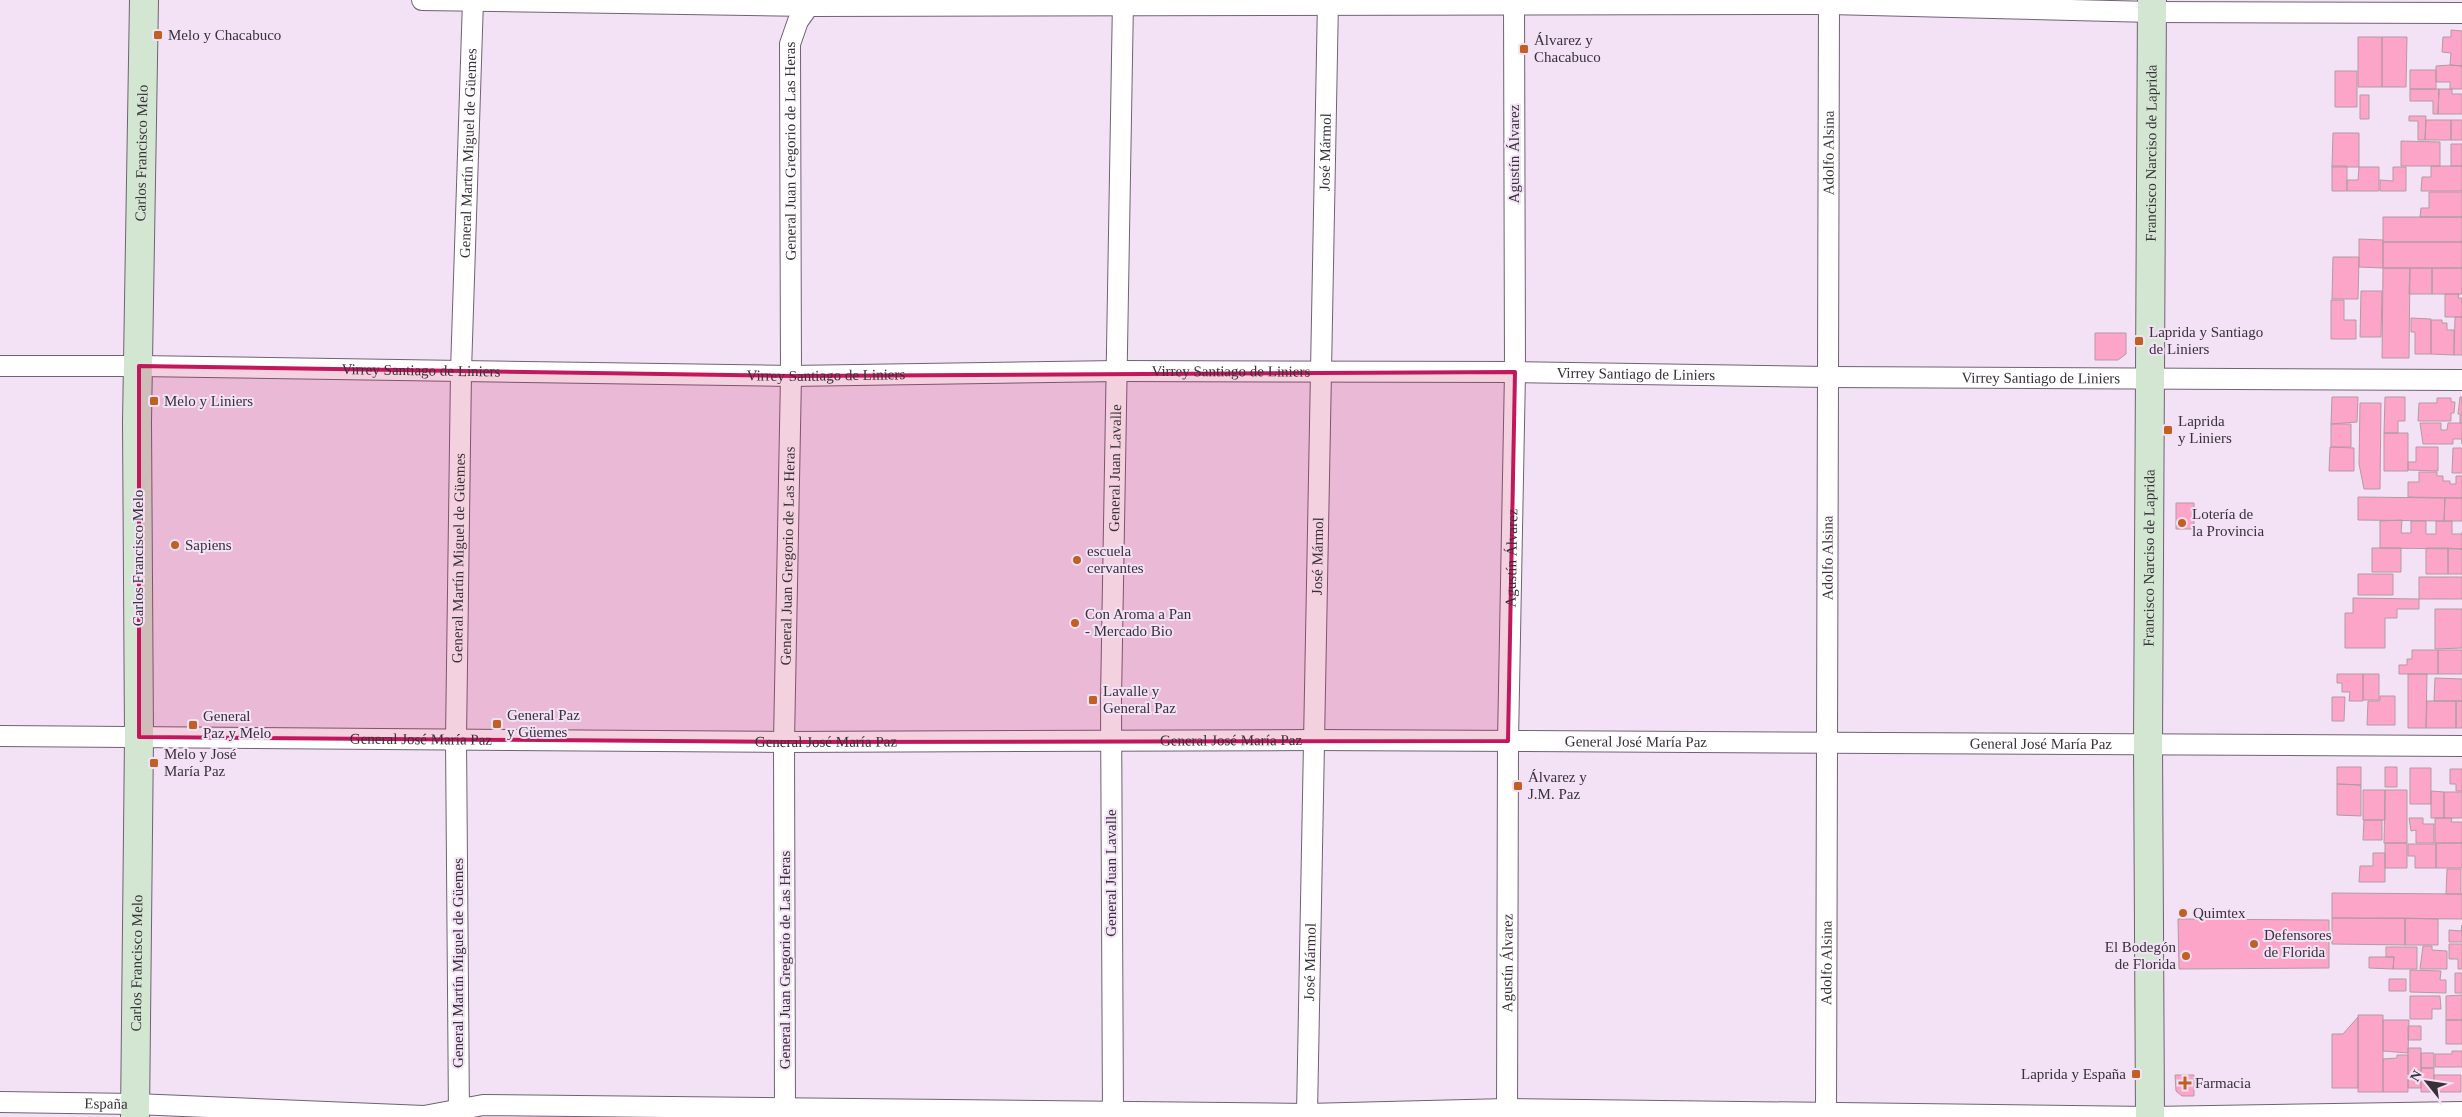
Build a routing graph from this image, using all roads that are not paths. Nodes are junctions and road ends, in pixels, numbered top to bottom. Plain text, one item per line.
1 (144, 0) edge
2 (422, 0) edge
3 (473, 0) edge
4 (1122, 2) edge
5 (1328, 2) edge
6 (1829, 2) edge
7 (812, 3) edge
8 (1514, 3) edge
9 (2152, 6) edge
10 (2462, 13) edge
11 (0, 366) edge
12 (139, 366) junction
13 (462, 371) junction
14 (1118, 371) junction
15 (1515, 372) junction
16 (1320, 373) junction
17 (791, 376) junction
18 (1828, 377) junction
19 (2151, 377) junction
20 (2462, 380) edge
21 (0, 736) edge
22 (139, 737) junction
23 (456, 739) junction
24 (1110, 740) junction
25 (1314, 740) junction
26 (1508, 741) junction
27 (1828, 741) junction
28 (784, 742) junction
29 (2148, 743) junction
30 (2462, 746) edge
31 (0, 1102) edge
32 (135, 1110) edge
33 (2462, 1112) edge
34 (458, 1113) edge
35 (785, 1113) edge
36 (1507, 1113) edge
37 (1307, 1114) junction
38 (1113, 1115) edge
39 (1826, 1115) edge
40 (2150, 1117) edge

1 - 12 street, Carlos Francisco Melo
2 - 3 street
3 - 7 street
3 - 13 street, General Martín Miguel de Güemes
4 - 5 street
4 - 7 street
4 - 14 street, General Juan Lavalle
5 - 8 street
5 - 16 street, José Mármol
6 - 8 street
6 - 9 street
6 - 18 street, Adolfo Alsina
7 - 17 street, General Juan Gregorio de Las Heras
8 - 15 street, Agustín Álvarez
9 - 10 street
9 - 19 street, Francisco Narciso de Laprida
11 - 12 street, Virrey Santiago de Liniers
12 - 13 street, Virrey Santiago de Liniers
12 - 22 street, Carlos Francisco Melo
13 - 17 street, Virrey Santiago de Liniers
13 - 23 street, General Martín Miguel de Güemes
14 - 16 street, Virrey Santiago de Liniers
14 - 17 street, Virrey Santiago de Liniers
14 - 24 street, General Juan Lavalle
15 - 16 street, Virrey Santiago de Liniers
15 - 18 street, Virrey Santiago de Liniers
15 - 26 street, Agustín Álvarez
16 - 25 street, José Mármol
17 - 28 street, General Juan Gregorio de Las Heras
18 - 19 street, Virrey Santiago de Liniers
18 - 27 street, Adolfo Alsina
19 - 20 street, Virrey Santiago de Liniers
19 - 29 street, Francisco Narciso de Laprida
21 - 22 street, General José María Paz
22 - 23 street, General José María Paz
22 - 32 street, Carlos Francisco Melo
23 - 28 street, General José María Paz
23 - 34 street, General Martín Miguel de Güemes
24 - 25 street, General José María Paz
24 - 28 street, General José María Paz
24 - 38 street, General Juan Lavalle
25 - 26 street, General José María Paz
25 - 37 street, José Mármol
26 - 27 street, General José María Paz
26 - 36 street, Agustín Álvarez
27 - 29 street, General José María Paz
27 - 39 street, Adolfo Alsina
28 - 35 street, General Juan Gregorio de Las Heras
29 - 30 street, General José María Paz
29 - 40 street, Francisco Narciso de Laprida
31 - 32 street, España
32 - 34 street, España
33 - 40 street, España
34 - 35 street, España
35 - 38 street, España
36 - 37 street, España
36 - 39 street, España
37 - 38 street, España
39 - 40 street, España

